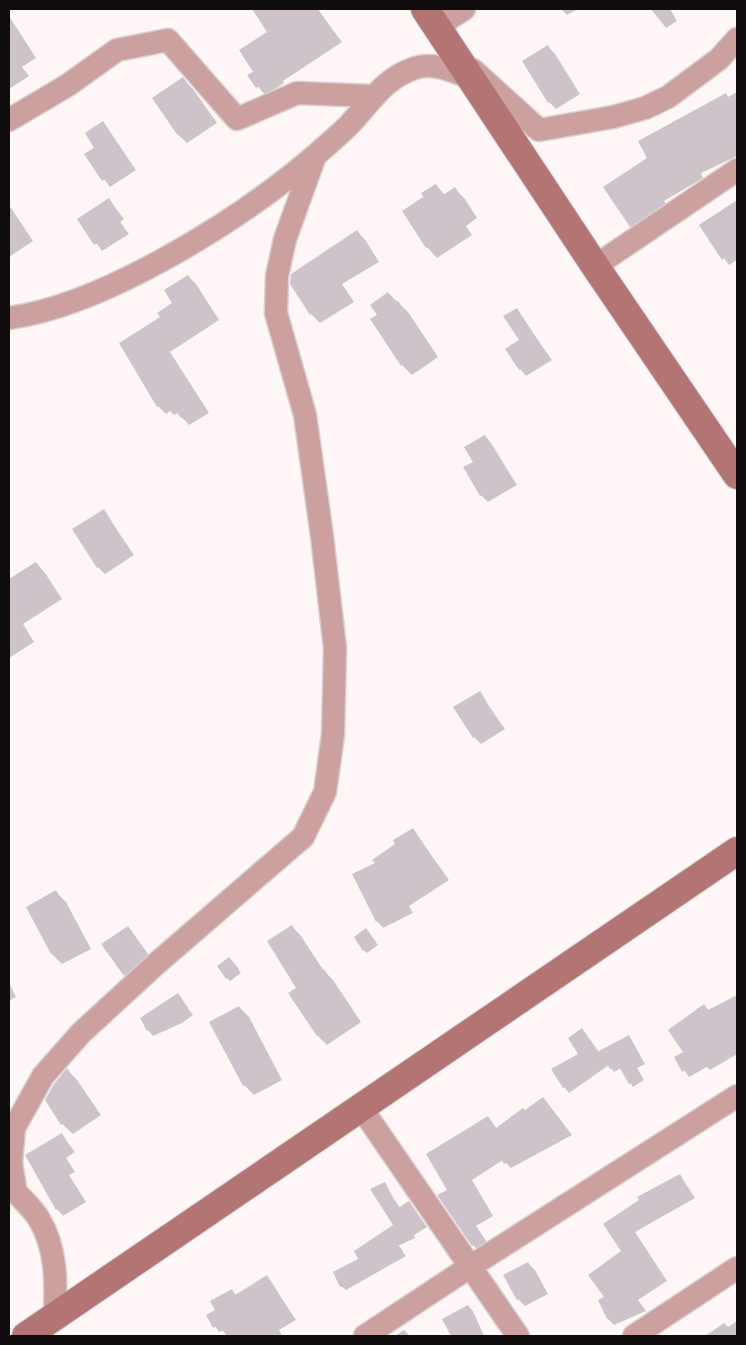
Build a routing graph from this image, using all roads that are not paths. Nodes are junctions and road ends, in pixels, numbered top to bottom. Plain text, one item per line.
1 (464, 9) edge
2 (430, 18) edge
3 (737, 39) edge
4 (454, 54) junction
5 (470, 78) junction
6 (372, 96) junction
7 (9, 120) edge
8 (314, 156) junction
9 (737, 170) edge
10 (595, 266) junction
11 (9, 318) edge
12 (737, 475) edge
13 (737, 851) edge
14 (737, 1096) edge
15 (362, 1109) junction
16 (11, 1188) edge
17 (470, 1266) junction
18 (737, 1268) edge
19 (55, 1316) junction
20 (26, 1336) edge
21 (365, 1336) edge
22 (518, 1336) edge
23 (634, 1336) edge

1 - 2 street
2 - 4 street
3 - 4 street
4 - 5 street
5 - 6 street
5 - 10 street
6 - 7 street
6 - 8 street
8 - 11 street
8 - 16 street
9 - 10 street
10 - 12 street
13 - 15 street
14 - 17 street
15 - 17 street
15 - 19 street
16 - 19 street
17 - 21 street
17 - 22 street
18 - 23 street
19 - 20 street

